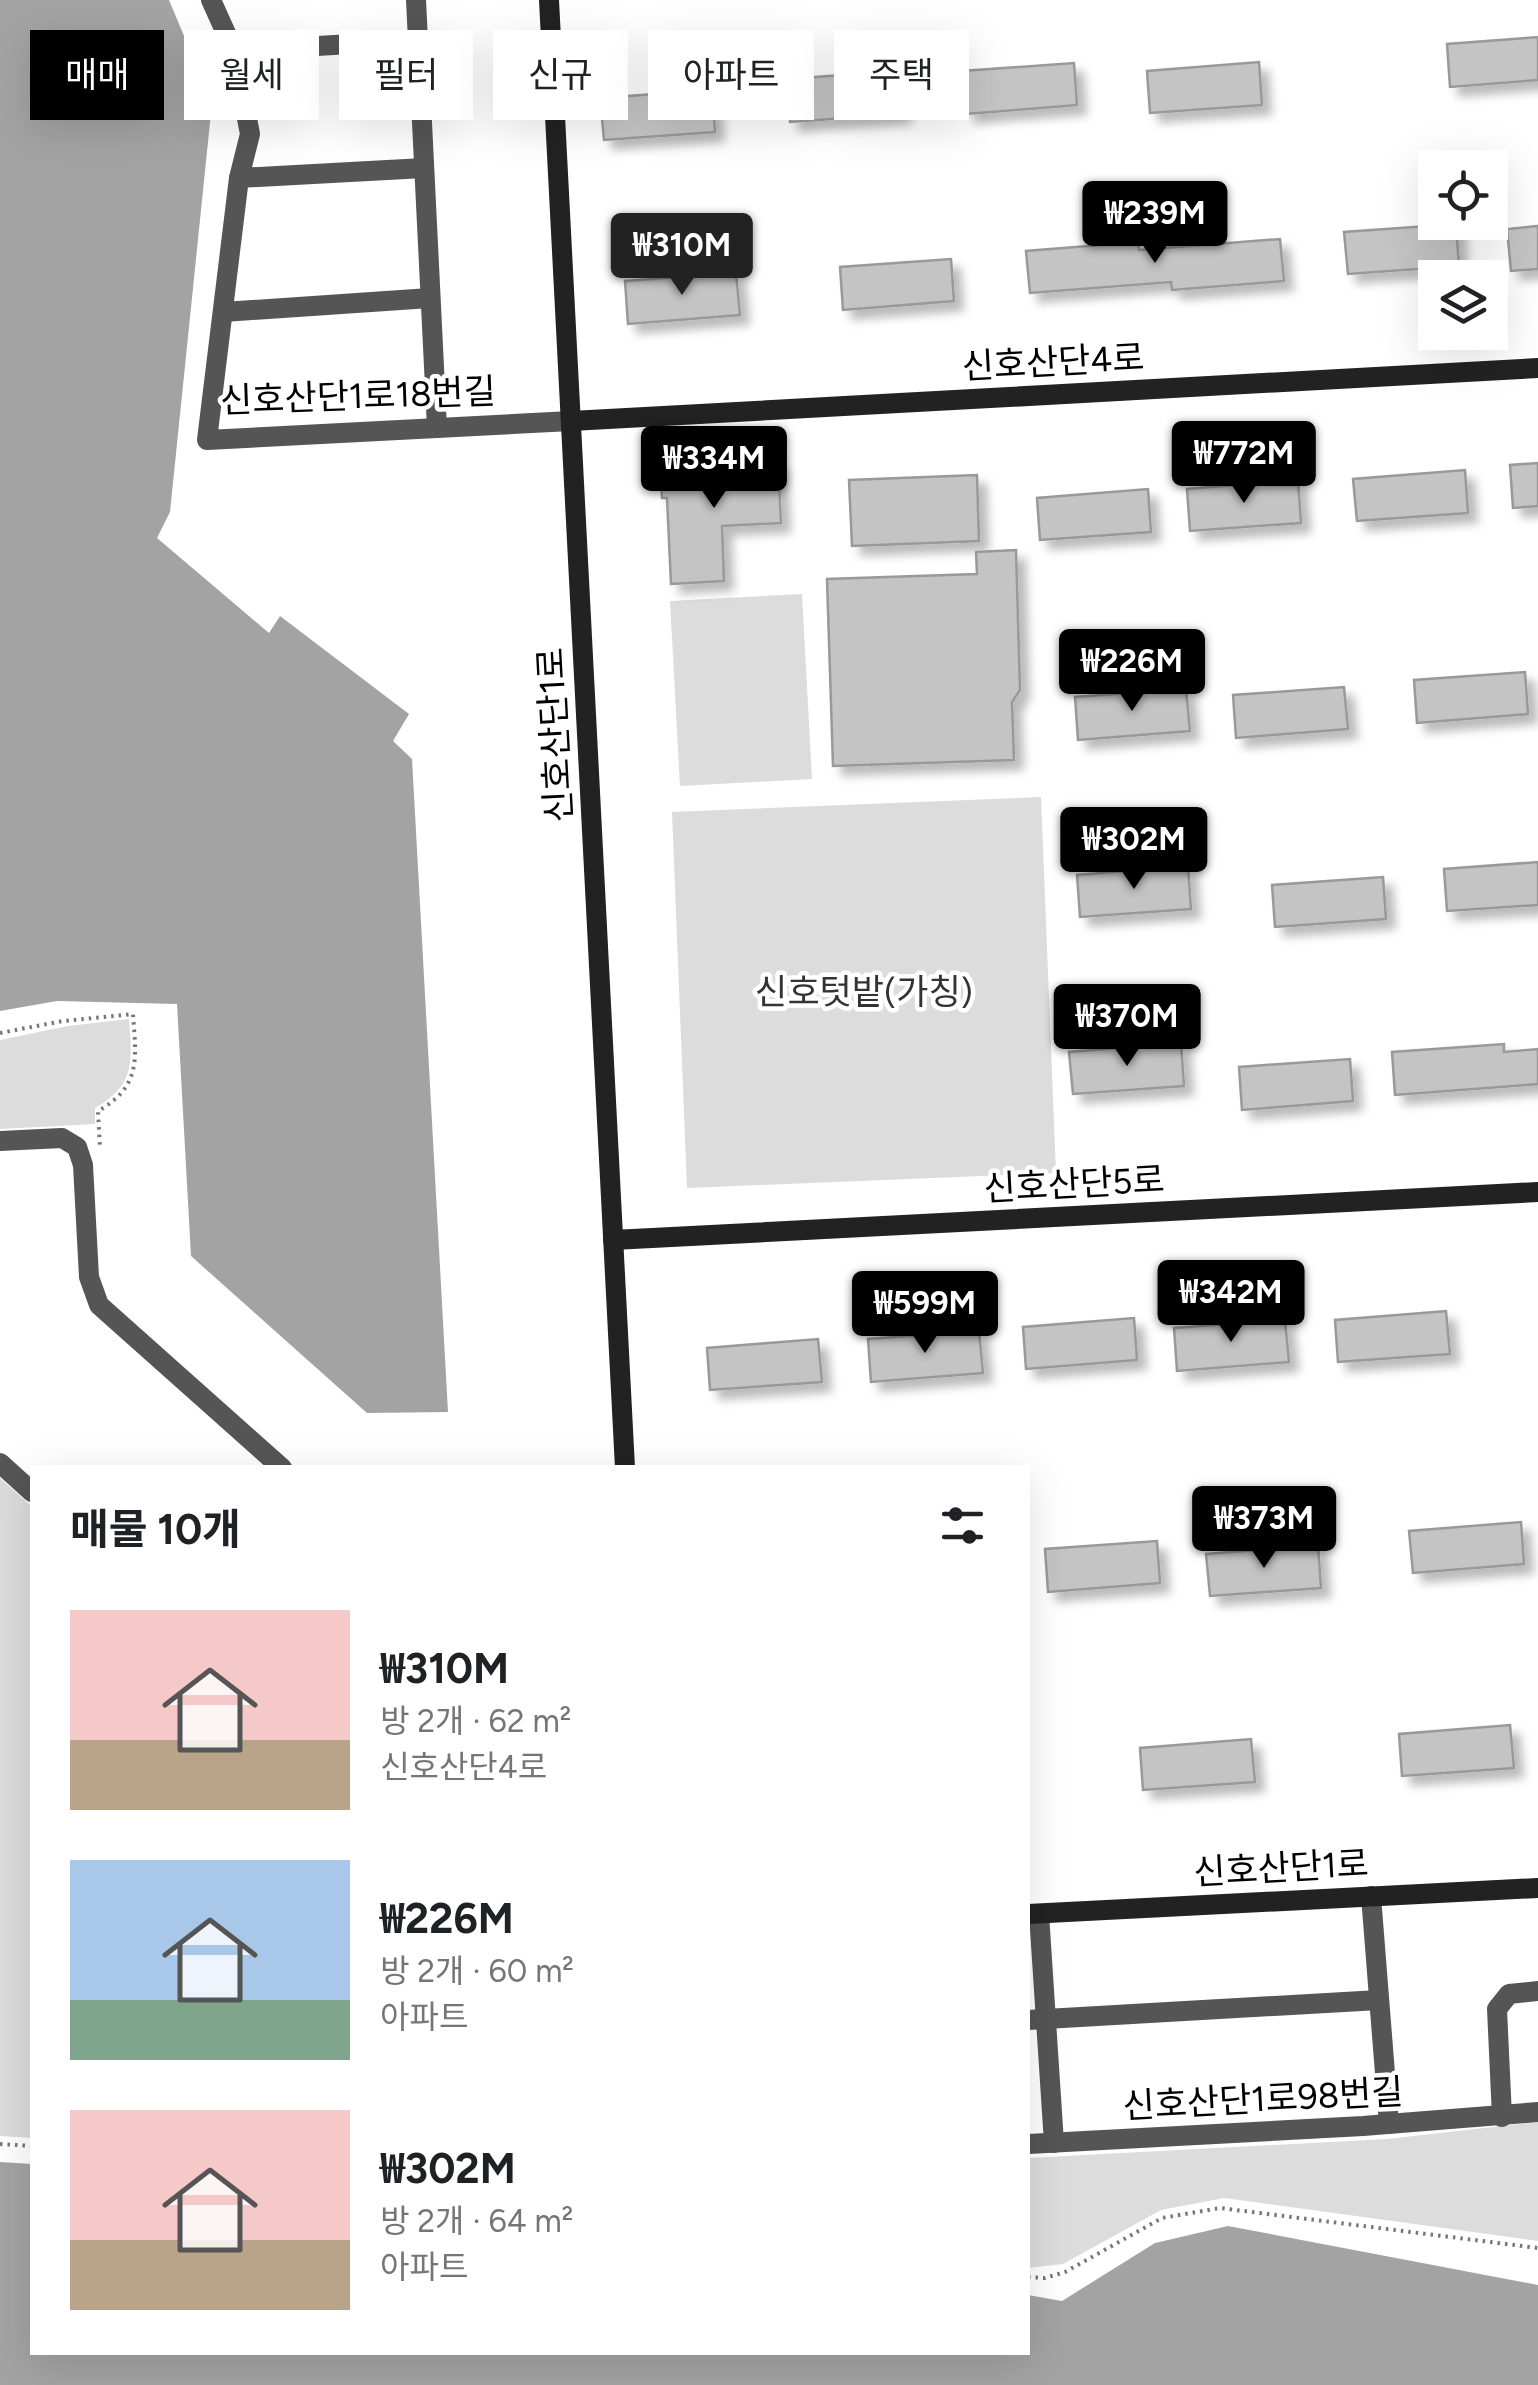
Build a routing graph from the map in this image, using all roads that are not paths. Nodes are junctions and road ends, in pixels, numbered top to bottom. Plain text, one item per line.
1 (211, 0) edge
2 (416, 0) edge
3 (550, 0) edge
4 (225, 30) edge
5 (418, 30) edge
6 (247, 120) edge
7 (422, 120) edge
8 (424, 168) junction
9 (239, 178) junction
10 (430, 298) junction
11 (222, 312) junction
12 (1538, 368) edge
13 (571, 421) junction
14 (436, 428) junction
15 (0, 1141) edge
16 (1538, 1192) edge
17 (613, 1240) junction
18 (0, 1463) edge
19 (279, 1465) edge
20 (624, 1465) edge
21 (30, 1490) edge
22 (1538, 1888) edge
23 (1371, 1896) junction
24 (1033, 1914) edge
25 (1538, 1991) edge
26 (1379, 2000) junction
27 (1037, 2019) edge
28 (1538, 2112) edge
29 (1502, 2117) junction
30 (1388, 2124) junction
31 (1054, 2143) junction
32 (1030, 2144) edge

1 - 4 street, 신호산단1로18번길
2 - 5 street
3 - 13 main road, 신호산단1로
6 - 9 street, 신호산단1로18번길
7 - 8 street
8 - 9 street
8 - 10 street
9 - 11 street, 신호산단1로18번길
10 - 11 street
10 - 14 street
11 - 14 street, 신호산단1로18번길
12 - 13 main road, 신호산단4로
13 - 14 street, 신호산단1로18번길
13 - 17 main road, 신호산단1로
15 - 19 street
16 - 17 main road, 신호산단5로
17 - 20 main road, 신호산단1로
18 - 21 street
22 - 23 main road, 신호산단1로
23 - 24 main road, 신호산단1로
23 - 26 street
24 - 27 street
25 - 29 street
26 - 27 street
26 - 30 street
27 - 31 street
28 - 29 street, 신호산단1로98번길
29 - 30 street, 신호산단1로98번길
30 - 31 street, 신호산단1로98번길
31 - 32 street, 신호산단1로98번길

